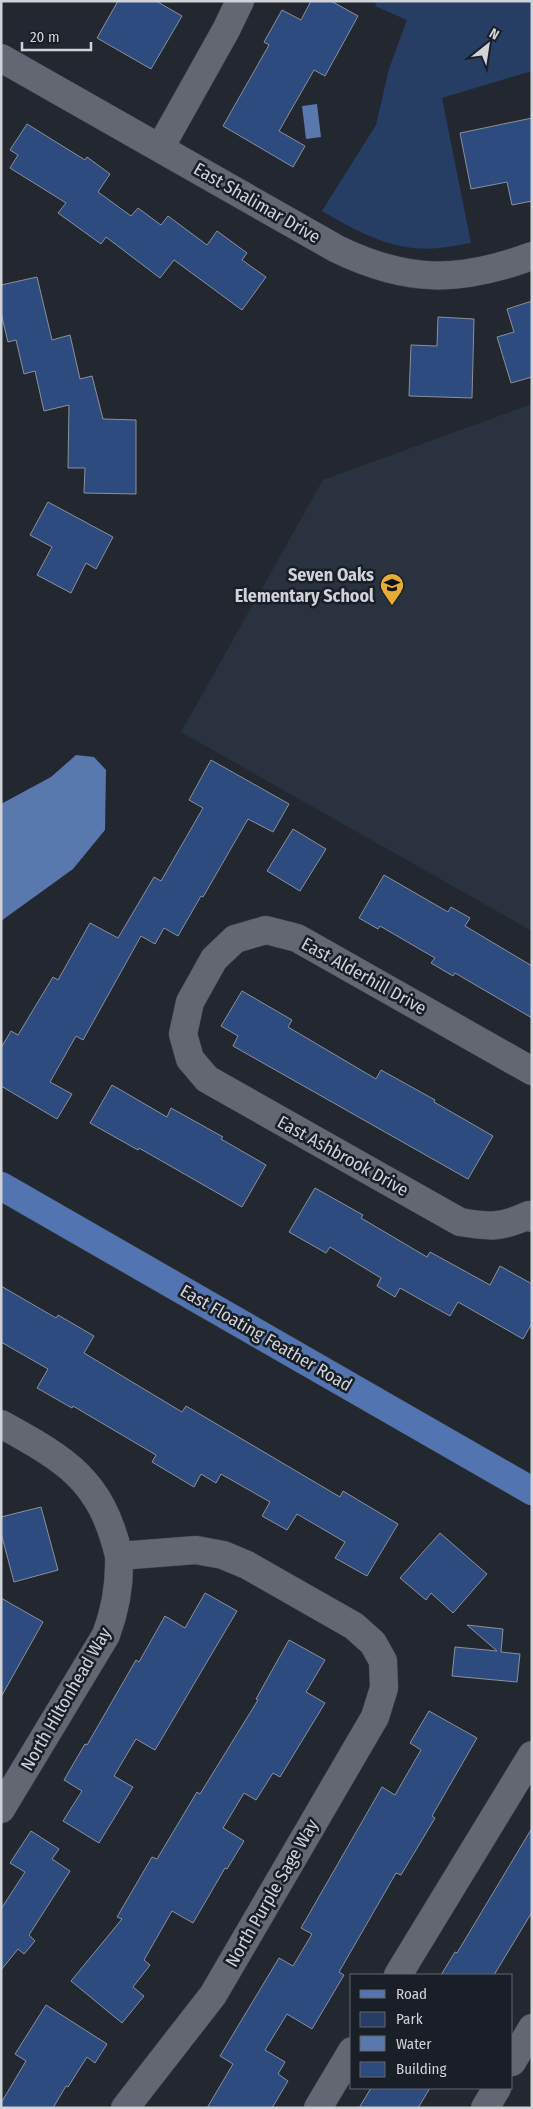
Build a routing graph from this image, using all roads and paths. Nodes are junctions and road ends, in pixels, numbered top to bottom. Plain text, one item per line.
1 (240, 1) edge
2 (1, 58) edge
3 (160, 148) junction
4 (532, 256) edge
5 (183, 1034) joint
6 (532, 1071) edge
7 (1, 1186) edge
8 (531, 1215) edge
9 (1, 1424) edge
10 (532, 1491) edge
11 (119, 1556) junction
12 (532, 1755) edge
13 (1, 1809) edge
14 (399, 1974) edge
15 (532, 2028) edge
16 (350, 2054) edge
17 (513, 2060) edge
18 (496, 2089) edge
19 (125, 2108) edge
20 (318, 2108) edge
21 (485, 2108) edge

1 - 3 street
2 - 3 street, East Shalimar Drive
3 - 4 street, East Shalimar Drive
5 - 6 street, East Alderhill Drive
5 - 8 street, East Ashbrook Drive
7 - 10 main road, East Floating Feather Road
9 - 11 street, North Hiltonhead Way
11 - 13 street, North Hiltonhead Way
11 - 19 street, North Purple Sage Way
12 - 14 street
15 - 17 street
16 - 20 street
18 - 21 street

